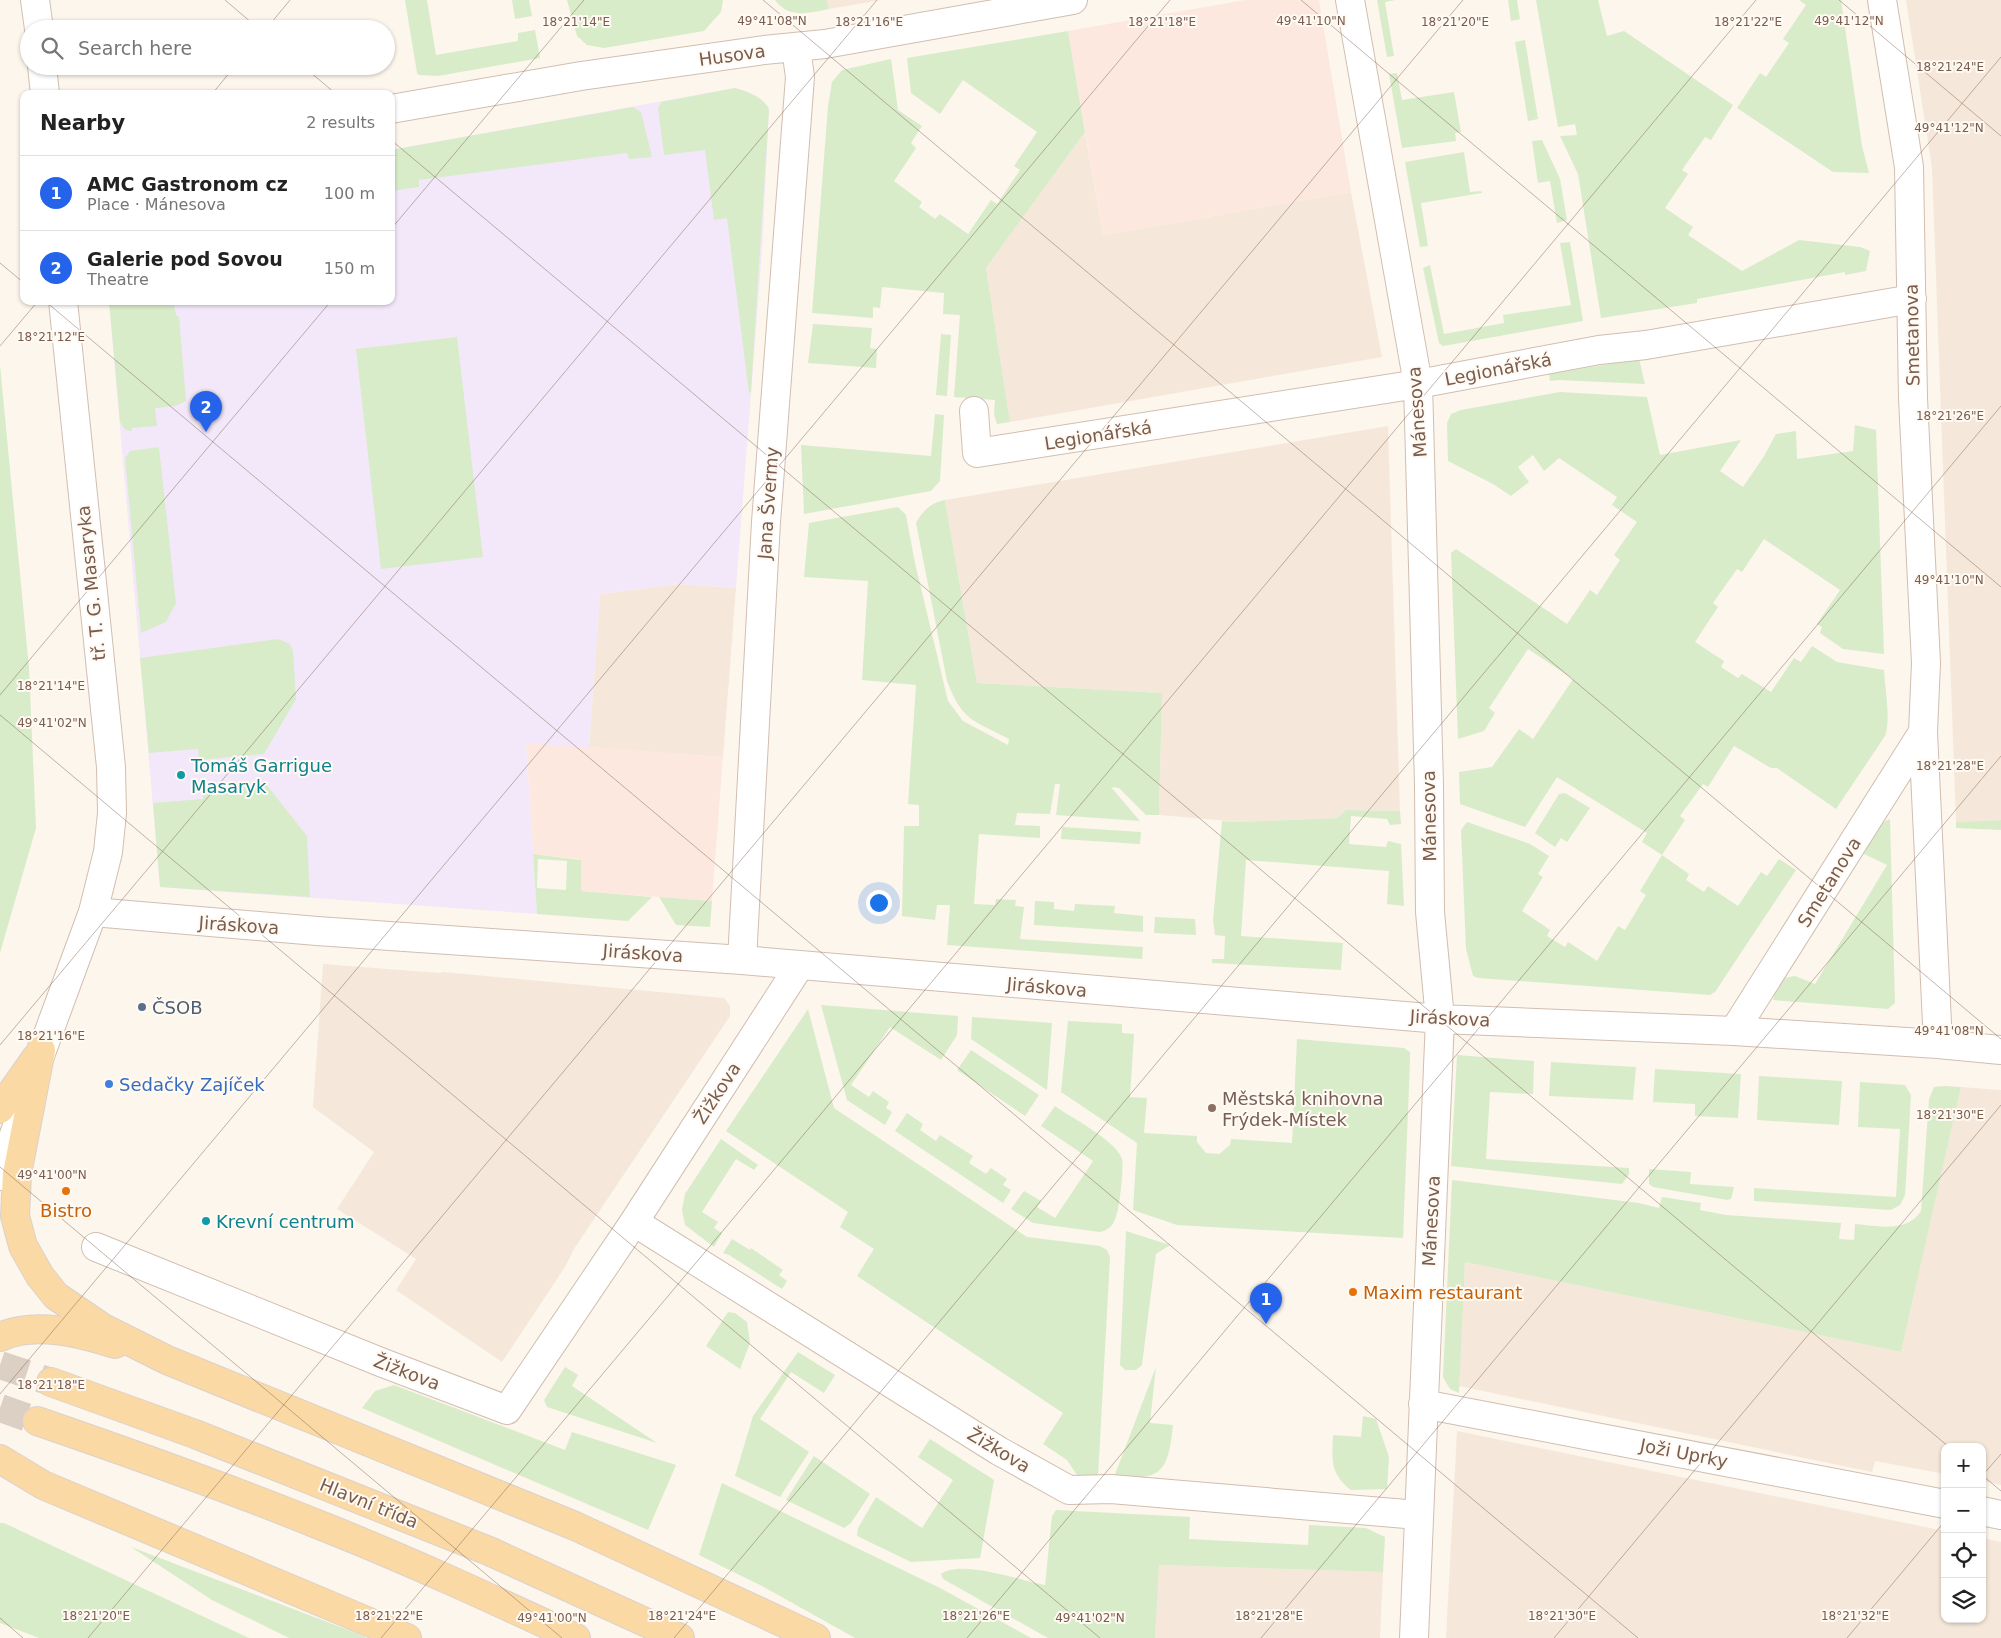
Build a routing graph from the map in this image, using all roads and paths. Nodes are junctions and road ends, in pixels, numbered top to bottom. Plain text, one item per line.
1 (35, 0) edge
2 (1073, 0) edge
3 (1350, 0) edge
4 (1882, 0) edge
5 (38, 20) edge
6 (796, 48) junction
7 (43, 75) edge
8 (44, 90) edge
9 (395, 108) edge
10 (1912, 299) junction
11 (63, 305) edge
12 (1418, 384) junction
13 (974, 411) dead end
14 (1923, 732) junction
15 (93, 912) junction
16 (742, 960) junction
17 (800, 965) junction
18 (1440, 1019) junction
19 (1734, 1031) junction
20 (1938, 1044) junction
21 (41, 1050) junction
22 (2001, 1050) edge
23 (0, 1109) edge
24 (0, 1176) edge
25 (634, 1222) junction
26 (96, 1247) dead end
27 (0, 1337) edge
28 (166, 1360) junction
29 (51, 1382) tunnel mouth
30 (1423, 1404) junction
31 (37, 1421) tunnel mouth
32 (0, 1459) edge
33 (0, 1478) edge
34 (43, 1485) junction
35 (1941, 1503) edge
36 (1986, 1512) edge
37 (1418, 1514) junction
38 (2001, 1515) edge
39 (408, 1638) edge
40 (576, 1638) edge
41 (680, 1638) edge
42 (816, 1638) edge
43 (1414, 1638) edge

1 - 5 street
2 - 6 street, Husova
3 - 12 street, Mánesova
4 - 10 street, Smetanova
6 - 9 street, Husova
6 - 16 street, Jana Švermy
7 - 8 street
10 - 12 street, Legionářská
10 - 14 street, Smetanova
11 - 15 street, tř. T. G. Masaryka
12 - 13 street, Legionářská
12 - 18 street, Mánesova
14 - 19 street, Smetanova
14 - 20 street, Smetanova
15 - 16 street, Jiráskova
15 - 21 street, tř. T. G. Masaryka
16 - 17 street, Jiráskova
17 - 18 street, Jiráskova
17 - 25 street, Žižkova
18 - 19 street, Jiráskova
18 - 30 street, Mánesova
19 - 20 street, Jiráskova
20 - 22 street, Jiráskova
21 - 23 main road
21 - 24 street, tř. T. G. Masaryka
21 - 28 main road
25 - 26 street, Žižkova
25 - 37 street, Žižkova
27 - 28 main road
28 - 42 main road
29 - 41 main road, Hlavní třída
30 - 35 street, Joži Uprky
30 - 37 street, Mánesova
31 - 40 main road
32 - 34 main road
33 - 34 main road
34 - 39 main road
36 - 38 street
37 - 43 street, Mánesova

